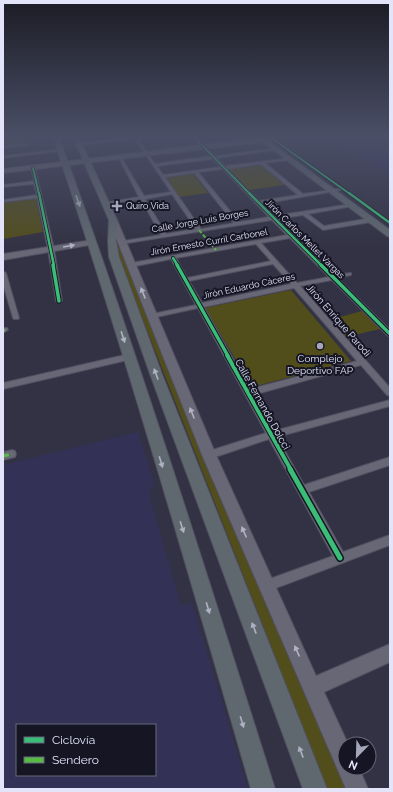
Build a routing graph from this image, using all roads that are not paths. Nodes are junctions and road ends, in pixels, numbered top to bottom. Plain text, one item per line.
1 (35, 174) edge
2 (68, 174) edge
3 (92, 174) edge
4 (129, 174) edge
5 (179, 174) edge
6 (197, 174) edge
7 (230, 174) edge
8 (275, 174) edge
9 (311, 174) edge
10 (313, 174) edge
11 (162, 176) joint
12 (36, 182) junction
13 (3, 186) edge
14 (336, 191) junction
15 (173, 193) junction
16 (39, 196) junction
17 (302, 196) junction
18 (142, 198) junction
19 (3, 201) edge
20 (258, 203) junction
21 (351, 205) junction
22 (109, 211) junction
23 (304, 213) junction
24 (273, 218) junction
25 (371, 220) junction
26 (238, 224) junction
27 (390, 227) edge
28 (199, 230) junction
29 (390, 234) edge
30 (164, 236) junction
31 (290, 236) junction
32 (92, 242) junction
33 (257, 242) junction
34 (123, 243) junction
35 (51, 249) junction
36 (3, 257) edge
37 (173, 258) junction
38 (274, 262) junction
39 (132, 265) junction
40 (3, 273) edge
41 (349, 274) dead end
42 (333, 278) junction
43 (185, 280) junction
44 (295, 286) junction
45 (59, 301) dead end
46 (200, 306) junction
47 (152, 316) junction
48 (16, 318) dead end
49 (390, 334) edge
50 (129, 357) junction
51 (363, 362) junction
52 (3, 386) edge
53 (248, 393) junction
54 (390, 393) edge
55 (390, 403) edge
56 (272, 435) junction
57 (209, 455) junction
58 (390, 460) edge
59 (302, 490) junction
60 (390, 540) edge
61 (340, 558) junction
62 (268, 585) junction
63 (390, 653) edge
64 (312, 686) junction
65 (337, 744) edge
66 (351, 776) edge
67 (262, 789) edge
68 (315, 789) edge
69 (357, 789) edge

1 - 12 street
2 -> 32 main road
3 - 22 main road
4 - 18 street
5 - 11 street
6 - 26 street
7 - 20 street, Jirón Carlos Mellet Vargas
8 - 17 street
9 - 14 main road
10 - 14 main road
11 - 15 street
12 - 13 street
12 - 16 street
14 - 17 street
14 - 21 main road
14 - 27 main road
15 - 18 street
15 - 28 street
16 - 19 street
16 - 35 street
17 - 20 street
18 - 22 street
18 - 30 street
20 - 24 street, Jirón Carlos Mellet Vargas
21 - 23 street, Calle Jorge Luis Borges
21 - 25 main road
22 - 34 main road
68 -> 22 main road
23 - 24 street, Calle Jorge Luis Borges
23 - 25 street
24 - 26 street, Calle Jorge Luis Borges
24 - 31 street, Jirón Carlos Mellet Vargas
25 - 29 main road
26 - 28 street, Calle Jorge Luis Borges
28 - 30 street, Calle Jorge Luis Borges
30 - 34 street, Calle Jorge Luis Borges
31 - 33 street, Jirón Ernesto Curril Carbonel
31 - 42 street, Jirón Carlos Mellet Vargas
35 -> 32 main road
32 -> 50 main road
33 - 37 street, Jirón Ernesto Curril Carbonel
33 - 38 street, Jirón Enrique Parodi
34 - 39 main road
35 - 36 main road
35 - 45 street
37 - 39 street, Jirón Ernesto Curril Carbonel
37 - 43 street, Calle Fernando Dolcci
38 - 43 street
38 - 44 street, Jirón Enrique Parodi
47 -> 39 main road
40 - 48 street
41 - 42 street, Jirón Eduardo Cáceres
42 - 44 street, Jirón Eduardo Cáceres
42 - 49 street, Jirón Carlos Mellet Vargas
43 - 46 street, Calle Fernando Dolcci
44 - 46 street, Jirón Eduardo Cáceres
44 - 51 street, Jirón Enrique Parodi
46 - 47 street, Jirón Eduardo Cáceres
46 - 53 street, Calle Fernando Dolcci
57 -> 47 main road
50 - 52 street
50 -> 67 main road
51 - 53 street
51 - 54 street, Jirón Enrique Parodi
53 - 56 street, Calle Fernando Dolcci
55 - 56 street
56 - 57 street
56 - 59 street, Calle Fernando Dolcci
62 -> 57 main road
58 - 59 street
59 - 61 street, Calle Fernando Dolcci
60 - 61 street
61 - 62 street
64 -> 62 main road
63 - 64 main road
64 - 65 main road
66 - 69 main road

